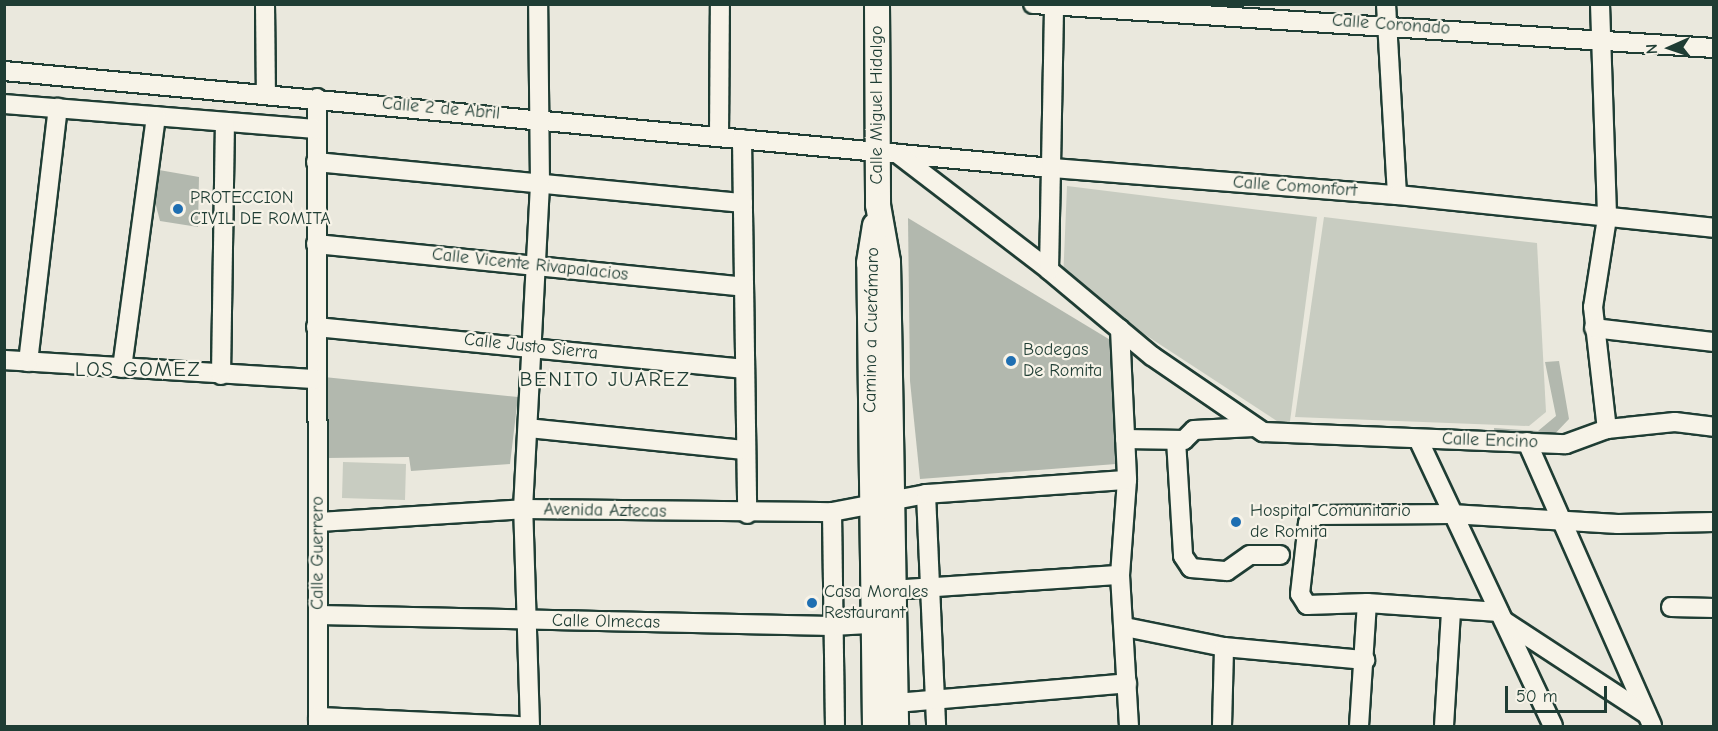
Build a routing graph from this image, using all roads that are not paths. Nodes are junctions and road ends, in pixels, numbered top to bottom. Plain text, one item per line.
1 (265, 4) edge
2 (538, 4) edge
3 (720, 4) edge
4 (877, 4) edge
5 (1033, 4) edge
6 (1386, 4) edge
7 (1600, 4) edge
8 (1054, 5) edge
9 (1387, 24) junction
10 (1602, 40) junction
11 (1713, 48) edge
12 (4, 71) edge
13 (266, 94) junction
14 (317, 98) junction
15 (4, 104) edge
16 (58, 108) junction
17 (156, 117) junction
18 (541, 118) junction
19 (225, 122) junction
20 (316, 129) junction
21 (719, 137) junction
22 (742, 139) junction
23 (887, 153) junction
24 (316, 162) junction
25 (1052, 168) junction
26 (540, 183) junction
27 (1397, 195) junction
28 (743, 202) junction
29 (878, 205) joint
30 (1607, 218) junction
31 (1713, 228) edge
32 (316, 244) junction
33 (537, 266) junction
34 (1048, 270) junction
35 (744, 287) junction
36 (316, 327) junction
37 (1594, 328) junction
38 (1120, 329) junction
39 (1713, 342) edge
40 (534, 346) junction
41 (1152, 357) junction
42 (4, 360) edge
43 (28, 362) junction
44 (122, 368) junction
45 (745, 369) junction
46 (1122, 369) junction
47 (220, 375) junction
48 (316, 379) junction
49 (1713, 427) edge
50 (528, 428) junction
51 (1258, 429) junction
52 (1607, 429) junction
53 (1125, 439) junction
54 (1418, 439) junction
55 (1176, 440) junction
56 (1527, 442) junction
57 (745, 450) junction
58 (1127, 480) junction
59 (926, 495) junction
60 (882, 503) junction
61 (523, 509) junction
62 (832, 512) junction
63 (747, 514) junction
64 (1451, 514) junction
65 (319, 522) junction
66 (1559, 522) junction
67 (1713, 522) edge
68 (1281, 555) dead end
69 (1120, 575) junction
70 (892, 590) junction
71 (927, 590) junction
72 (1367, 603) junction
73 (1671, 607) dead end
74 (1713, 608) edge
75 (1451, 610) junction
76 (319, 615) junction
77 (1502, 617) junction
78 (526, 620) junction
79 (884, 623) junction
80 (832, 626) junction
81 (1125, 627) junction
82 (1224, 647) junction
83 (1365, 660) junction
84 (1127, 683) junction
85 (935, 700) junction
86 (896, 715) edge
87 (1649, 721) edge
88 (318, 722) edge
89 (520, 726) edge
90 (530, 726) edge
91 (835, 726) edge
92 (875, 726) edge
93 (936, 726) edge
94 (1129, 726) edge
95 (1222, 726) edge
96 (1359, 726) edge
97 (1444, 726) edge
98 (1553, 726) edge
99 (1662, 726) edge

1 - 13 street
2 - 18 street
3 - 21 street
4 - 23 main road, Calle Miguel Hidalgo
5 - 8 street, Calle Coronado
6 - 9 street
7 - 10 street
8 - 9 street, Calle Coronado
8 - 25 street
9 - 10 street, Calle Coronado
9 - 27 street
10 - 11 street, Calle Coronado
10 - 30 street
12 - 13 street, Calle 2 de Abril
13 - 14 street, Calle 2 de Abril
14 - 18 street, Calle 2 de Abril
14 - 20 street, Calle Guerrero
15 - 16 street
16 - 17 street
16 - 43 street
17 - 19 street
17 - 44 street
18 - 21 street, Calle 2 de Abril
18 - 26 street
19 - 20 street
19 - 47 street
20 - 24 street, Calle Guerrero
21 - 22 street, Calle 2 de Abril
22 - 23 street, Calle 2 de Abril
22 - 28 street
23 - 25 street, Calle Comonfort
23 - 29 main road, Calle Miguel Hidalgo
23 - 34 street
24 - 26 street
24 - 32 street, Calle Guerrero
25 - 27 street, Calle Comonfort
25 - 34 street
26 - 28 street
26 - 33 street
27 - 30 street, Calle Comonfort
28 - 35 street
29 - 60 main road, Camino a Cuerámaro
30 - 31 street, Calle Comonfort
30 - 37 street
32 - 33 street, Calle Vicente Rivapalacios
32 - 36 street, Calle Guerrero
33 - 35 street, Calle Vicente Rivapalacios
33 - 40 street
34 - 38 street
35 - 45 street
36 - 40 street, Calle Justo Sierra
36 - 48 street, Calle Guerrero
37 - 39 street
37 - 52 street
38 - 41 street
38 - 46 street
40 - 45 street, Calle Justo Sierra
40 - 50 street
41 - 46 street
41 - 51 street
42 - 43 street
43 - 44 street
44 - 47 street
45 - 57 street
46 - 53 street
47 - 48 street
48 - 65 street, Calle Guerrero
49 - 52 street, Calle Encino
50 - 57 street
50 - 61 street
51 - 54 street, Calle Encino
51 - 55 street, Calle Encino
52 - 56 street, Calle Encino
53 - 55 street, Calle Encino
53 - 58 street
54 - 56 street, Calle Encino
54 - 64 street
55 - 68 street
56 - 66 street
57 - 63 street
58 - 59 street, Avenida Aztecas
58 - 69 street
59 - 60 street, Avenida Aztecas
59 - 71 street
60 - 62 street, Avenida Aztecas
60 - 70 main road, Camino a Cuerámaro
60 - 79 main road, Camino a Cuerámaro
61 - 63 street, Avenida Aztecas
61 - 65 street, Avenida Aztecas
61 - 78 street
62 - 63 street, Avenida Aztecas
62 - 80 street
64 - 66 street
64 - 72 street
64 - 77 street
65 - 76 street, Calle Guerrero
66 - 67 street
66 - 87 street
69 - 71 street
69 - 81 street
70 - 71 street
70 - 79 main road, Camino a Cuerámaro
71 - 85 street
72 - 75 street
72 - 83 street
73 - 74 street
75 - 77 street
75 - 97 street
76 - 78 street, Calle Olmecas
76 - 88 street, Calle Guerrero
77 - 87 street
77 - 98 street
78 - 80 street, Calle Olmecas
78 - 90 street
79 - 80 street, Calle Olmecas
79 - 86 main road, Camino a Cuerámaro
79 - 92 main road, Camino a Cuerámaro
80 - 91 street
81 - 82 street
81 - 84 street
82 - 83 street
82 - 95 street
83 - 96 street
84 - 85 street
84 - 94 street
85 - 86 street
85 - 93 street
87 - 99 street
88 - 89 street

